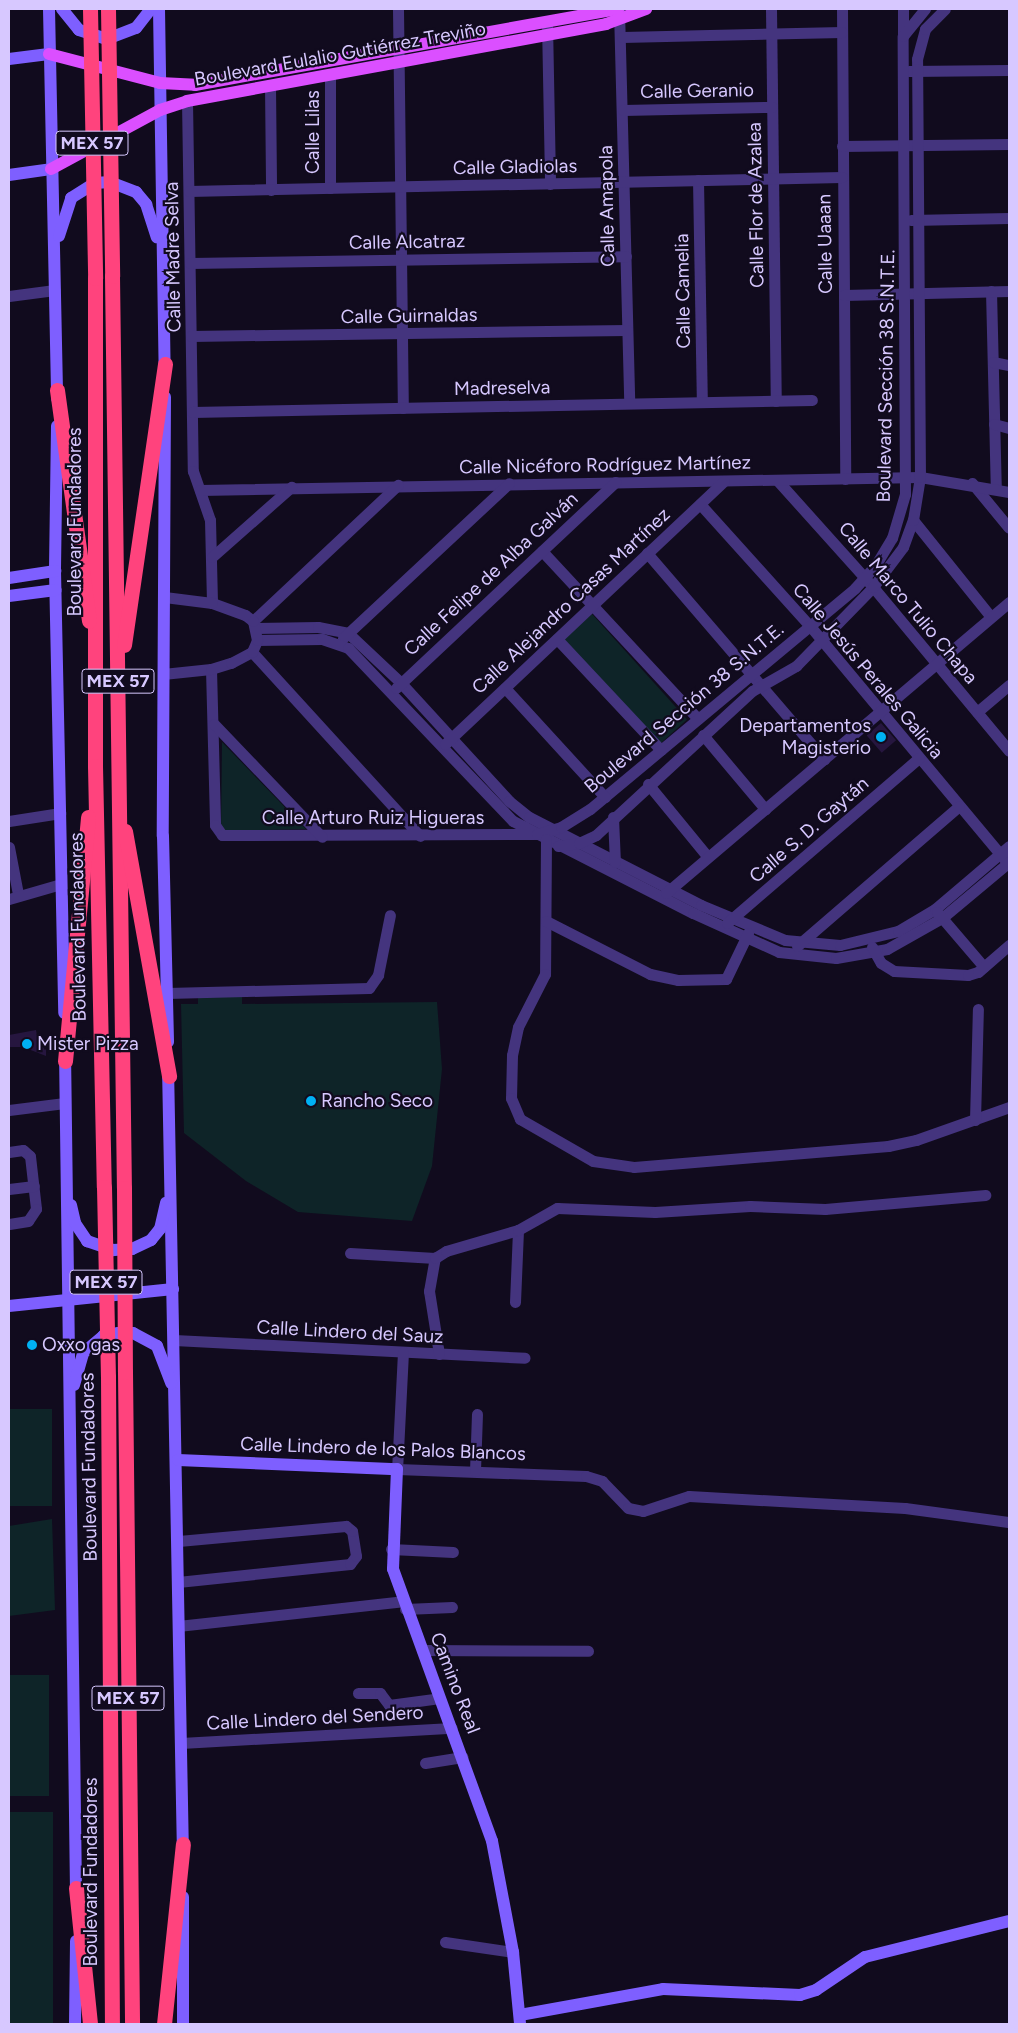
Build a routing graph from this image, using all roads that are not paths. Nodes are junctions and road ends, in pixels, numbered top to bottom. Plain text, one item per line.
1 (50, 9) edge
2 (62, 9) edge
3 (90, 9) edge
4 (108, 9) edge
5 (151, 9) edge
6 (159, 9) edge
7 (398, 9) edge
8 (646, 9) edge
9 (771, 9) edge
10 (842, 9) edge
11 (903, 9) edge
12 (925, 9) edge
13 (942, 11) edge
14 (619, 13) edge
15 (547, 30) junction
16 (842, 32) junction
17 (772, 33) junction
18 (903, 36) junction
19 (622, 37) junction
20 (398, 50) junction
21 (49, 54) junction
22 (9, 59) edge
23 (398, 64) junction
24 (1009, 70) edge
25 (903, 71) junction
26 (916, 71) junction
27 (330, 75) junction
28 (160, 83) junction
29 (270, 86) junction
30 (187, 101) junction
31 (772, 107) junction
32 (160, 110) junction
33 (623, 110) junction
34 (1009, 144) edge
35 (903, 145) junction
36 (916, 145) junction
37 (842, 146) junction
38 (51, 169) junction
39 (9, 175) edge
40 (842, 177) junction
41 (773, 178) junction
42 (698, 180) junction
43 (624, 182) junction
44 (550, 184) junction
45 (400, 187) junction
46 (330, 188) junction
47 (271, 190) junction
48 (189, 192) junction
49 (1009, 218) edge
50 (905, 220) junction
51 (917, 220) junction
52 (626, 256) junction
53 (400, 260) junction
54 (162, 261) junction
55 (190, 263) junction
56 (54, 265) junction
57 (55, 290) junction
58 (1009, 291) edge
59 (991, 292) junction
60 (905, 293) junction
61 (918, 293) junction
62 (844, 295) junction
63 (9, 296) edge
64 (627, 330) junction
65 (402, 333) junction
66 (192, 336) junction
67 (993, 362) junction
68 (165, 364) junction
69 (1009, 365) edge
70 (58, 390) junction
71 (776, 400) junction
72 (812, 400) dead end
73 (702, 402) junction
74 (629, 403) junction
75 (403, 408) junction
76 (192, 412) junction
77 (994, 424) junction
78 (1009, 428) edge
79 (906, 477) junction
80 (920, 477) junction
81 (845, 479) junction
82 (777, 480) junction
83 (724, 481) junction
84 (615, 482) junction
85 (509, 483) junction
86 (972, 484) junction
87 (398, 485) junction
88 (291, 487) junction
89 (996, 489) junction
90 (200, 490) junction
91 (1009, 492) edge
92 (700, 504) junction
93 (913, 520) junction
94 (1009, 528) edge
95 (542, 550) junction
96 (647, 554) junction
97 (212, 557) junction
98 (55, 571) junction
99 (9, 578) edge
100 (865, 578) junction
101 (874, 587) junction
102 (56, 590) junction
103 (9, 596) edge
104 (164, 597) junction
105 (1009, 602) edge
106 (212, 604) junction
107 (593, 605) junction
108 (992, 617) junction
109 (254, 624) junction
110 (810, 626) junction
111 (348, 633) junction
112 (820, 638) junction
113 (557, 639) junction
114 (257, 640) junction
115 (338, 642) junction
116 (252, 652) junction
117 (96, 659) junction
118 (937, 663) junction
119 (211, 669) junction
120 (163, 674) junction
121 (752, 674) junction
122 (401, 683) junction
123 (761, 684) junction
124 (1009, 685) edge
125 (118, 688) junction
126 (504, 688) junction
127 (391, 692) junction
128 (880, 712) junction
129 (977, 712) junction
130 (698, 719) junction
131 (214, 724) junction
132 (703, 735) junction
133 (450, 739) junction
134 (441, 747) junction
135 (661, 750) junction
136 (1009, 751) edge
137 (919, 758) junction
138 (824, 759) junction
139 (96, 766) junction
140 (648, 784) junction
141 (118, 789) junction
142 (605, 797) junction
143 (960, 806) junction
144 (765, 809) junction
145 (60, 813) junction
146 (613, 818) junction
147 (9, 821) edge
148 (545, 835) junction
149 (420, 836) junction
150 (322, 837) junction
151 (579, 843) junction
152 (558, 846) junction
153 (1009, 846) edge
154 (9, 847) edge
155 (708, 857) junction
156 (1005, 860) edge
157 (615, 862) junction
158 (61, 884) junction
159 (666, 893) junction
160 (14, 896) edge
161 (938, 913) junction
162 (390, 915) dead end
163 (732, 919) junction
164 (546, 921) junction
165 (722, 927) junction
166 (750, 927) junction
167 (745, 938) junction
168 (870, 941) junction
169 (800, 944) junction
170 (1009, 946) edge
171 (874, 953) junction
172 (788, 954) junction
173 (984, 967) junction
174 (167, 993) junction
175 (978, 1009) dead end
176 (65, 1066) junction
177 (168, 1076) junction
178 (65, 1097) junction
179 (1009, 1107) edge
180 (9, 1110) edge
181 (975, 1120) junction
182 (9, 1152) edge
183 (65, 1173) junction
184 (170, 1181) junction
185 (34, 1186) junction
186 (9, 1189) edge
187 (985, 1195) dead end
188 (9, 1224) edge
189 (518, 1230) junction
190 (350, 1253) dead end
191 (435, 1258) junction
192 (173, 1289) junction
193 (67, 1298) junction
194 (515, 1302) dead end
195 (9, 1306) edge
196 (174, 1340) junction
197 (403, 1352) junction
198 (439, 1354) junction
199 (525, 1358) dead end
200 (477, 1414) dead end
201 (178, 1415) junction
202 (69, 1429) junction
203 (178, 1460) junction
204 (397, 1469) junction
205 (475, 1471) junction
206 (1008, 1522) edge
207 (179, 1541) junction
208 (391, 1549) junction
209 (453, 1552) dead end
210 (178, 1582) junction
211 (404, 1605) junction
212 (452, 1607) dead end
213 (178, 1626) junction
214 (422, 1650) junction
215 (588, 1651) dead end
216 (358, 1693) dead end
217 (440, 1698) junction
218 (452, 1728) junction
219 (180, 1743) junction
220 (463, 1757) junction
221 (426, 1763) dead end
222 (183, 1844) junction
223 (76, 1888) junction
224 (1009, 1921) edge
225 (445, 1942) dead end
226 (512, 1952) junction
227 (520, 2020) edge
228 (75, 2024) edge
229 (90, 2024) edge
230 (112, 2024) edge
231 (132, 2024) edge
232 (164, 2024) edge
233 (183, 2024) edge

1 - 21 main road
2 - 5 main road
3 - 117 highway, Boulevard Fundadores / MEX 57, bridge
4 - 125 highway, Boulevard Fundadores / MEX 57, bridge
6 - 28 main road
7 - 20 street
8 - 14 main road, Boulevard Eulalio Gutiérrez Treviño
9 - 17 street, Calle Flor de Azalea
10 - 16 street, Calle Uaaan
11 - 18 street, Boulevard Sección 38 S.N.T.E.
12 - 18 street
13 - 26 street, Boulevard Sección 38 S.N.T.E.
14 - 15 main road, Boulevard Eulalio Gutiérrez Treviño
14 - 19 street, Calle Amapola
15 - 20 main road, Boulevard Eulalio Gutiérrez Treviño
15 - 23 main road, Boulevard Eulalio Gutiérrez Treviño
15 - 44 street
16 - 17 street
16 - 37 street, Calle Uaaan
17 - 19 street
17 - 31 street, Calle Flor de Azalea
18 - 25 street, Boulevard Sección 38 S.N.T.E.
19 - 33 street, Calle Amapola
20 - 23 street
20 - 28 main road, Boulevard Eulalio Gutiérrez Treviño
21 - 22 main road
21 - 28 main road, Boulevard Eulalio Gutiérrez Treviño
21 - 38 main road
23 - 27 main road, Boulevard Eulalio Gutiérrez Treviño
23 - 45 street
24 - 26 street
25 - 26 street
25 - 35 street, Boulevard Sección 38 S.N.T.E.
26 - 36 street, Boulevard Sección 38 S.N.T.E.
27 - 29 main road, Boulevard Eulalio Gutiérrez Treviño
27 - 46 street, Calle Lilas
28 - 32 main road
29 - 30 main road, Boulevard Eulalio Gutiérrez Treviño
29 - 47 street
30 - 32 main road, Boulevard Eulalio Gutiérrez Treviño
30 - 48 street, Calle Madre Selva
31 - 33 street, Calle Geranio
31 - 41 street, Calle Flor de Azalea
32 - 38 main road, Boulevard Eulalio Gutiérrez Treviño
32 - 54 main road
33 - 43 street, Calle Amapola
34 - 36 street
35 - 36 street
35 - 37 street
35 - 50 street, Boulevard Sección 38 S.N.T.E.
36 - 51 street, Boulevard Sección 38 S.N.T.E.
37 - 40 street, Calle Uaaan
38 - 39 main road
38 - 56 main road
40 - 41 street, Calle Gladiolas
40 - 62 street, Calle Uaaan
41 - 42 street, Calle Gladiolas
41 - 71 street, Calle Flor de Azalea
42 - 43 street, Calle Gladiolas
42 - 73 street, Calle Camelia
43 - 44 street, Calle Gladiolas
43 - 52 street, Calle Amapola
44 - 45 street, Calle Gladiolas
45 - 46 street, Calle Gladiolas
45 - 53 street
46 - 47 street, Calle Gladiolas
47 - 48 street, Calle Gladiolas
48 - 55 street, Calle Madre Selva
49 - 51 street
50 - 51 street
50 - 60 street, Boulevard Sección 38 S.N.T.E.
51 - 61 street, Boulevard Sección 38 S.N.T.E.
52 - 53 street, Calle Alcatraz
52 - 64 street, Calle Amapola
53 - 55 street, Calle Alcatraz
53 - 65 street
54 - 56 main road
54 - 68 main road
55 - 66 street, Calle Madre Selva
56 - 57 main road
57 - 63 street
57 - 70 main road
58 - 59 street
59 - 61 street
59 - 67 street
60 - 61 street
60 - 62 street
60 - 79 street, Boulevard Sección 38 S.N.T.E.
61 - 80 street, Boulevard Sección 38 S.N.T.E.
62 - 81 street, Calle Uaaan
64 - 65 street, Calle Guirnaldas
64 - 74 street, Calle Amapola
65 - 66 street, Calle Guirnaldas
65 - 75 street
66 - 76 street, Calle Madre Selva
67 - 69 street
67 - 77 street
68 - 104 main road
68 - 125 highway
70 - 98 main road
70 - 117 highway
71 - 72 street, Madreselva
71 - 73 street, Madreselva
73 - 74 street, Madreselva
74 - 75 street, Madreselva
75 - 76 street, Madreselva
76 - 90 street, Calle Madre Selva
77 - 78 street
77 - 89 street
79 - 80 street, Calle Nicéforo Rodríguez Martínez
79 - 81 street, Calle Nicéforo Rodríguez Martínez
79 - 100 street, Boulevard Sección 38 S.N.T.E.
80 - 86 street, Calle Nicéforo Rodríguez Martínez
80 - 93 street, Boulevard Sección 38 S.N.T.E.
81 - 82 street, Calle Nicéforo Rodríguez Martínez
82 - 83 street, Calle Nicéforo Rodríguez Martínez
82 - 100 street, Calle Marco Tulio Chapa
83 - 84 street, Calle Nicéforo Rodríguez Martínez
83 - 92 street, Calle Alejandro Casas Martínez
84 - 85 street, Calle Nicéforo Rodríguez Martínez
84 - 95 street, Calle Felipe de Alba Galván
85 - 87 street, Calle Nicéforo Rodríguez Martínez
85 - 111 street
86 - 89 street, Calle Nicéforo Rodríguez Martínez
86 - 94 street
87 - 88 street, Calle Nicéforo Rodríguez Martínez
87 - 109 street
88 - 90 street, Calle Nicéforo Rodríguez Martínez
88 - 97 street
89 - 91 street, Calle Nicéforo Rodríguez Martínez
90 - 97 street, Calle Madre Selva
92 - 96 street, Calle Alejandro Casas Martínez
92 - 110 street, Calle Jesús Perales Galicia
93 - 101 street, Boulevard Sección 38 S.N.T.E.
93 - 108 street
95 - 107 street
95 - 122 street, Calle Felipe de Alba Galván
96 - 107 street, Calle Alejandro Casas Martínez
96 - 121 street
97 - 106 street, Calle Madre Selva
98 - 99 main road
98 - 102 main road
100 - 101 street, Calle Marco Tulio Chapa
100 - 110 street, Boulevard Sección 38 S.N.T.E.
101 - 112 street, Boulevard Sección 38 S.N.T.E.
101 - 118 street, Calle Marco Tulio Chapa
102 - 103 main road
102 - 145 main road
104 - 106 street
104 - 120 main road
105 - 108 street
106 - 109 street
107 - 113 street, Calle Alejandro Casas Martínez
107 - 130 street
108 - 118 street
109 - 111 street
109 - 114 street
110 - 112 street, Calle Jesús Perales Galicia
110 - 121 street, Boulevard Sección 38 S.N.T.E.
111 - 115 street
111 - 122 street
112 - 123 street, Boulevard Sección 38 S.N.T.E.
112 - 128 street, Calle Jesús Perales Galicia
113 - 126 street, Calle Alejandro Casas Martínez
113 - 135 street
114 - 115 street
114 - 116 street
115 - 127 street
116 - 119 street
116 - 149 street
117 - 139 highway, Boulevard Fundadores / MEX 57
118 - 128 street
118 - 129 street, Calle Marco Tulio Chapa
119 - 120 street
119 - 131 street
120 - 174 main road
121 - 123 street
121 - 130 street, Boulevard Sección 38 S.N.T.E.
122 - 127 street, Calle Felipe de Alba Galván
122 - 133 street
123 - 132 street, Boulevard Sección 38 S.N.T.E.
123 - 138 street
124 - 129 street
125 - 141 highway, Boulevard Fundadores / MEX 57
126 - 133 street, Calle Alejandro Casas Martínez
126 - 142 street
127 - 134 street
128 - 137 street, Calle Jesús Perales Galicia
128 - 138 street
129 - 136 street, Calle Marco Tulio Chapa
130 - 135 street, Boulevard Sección 38 S.N.T.E.
131 - 150 street
131 - 150 street, Calle Arturo Ruiz Higueras
132 - 140 street, Boulevard Sección 38 S.N.T.E.
132 - 144 street
133 - 134 street, Calle Alejandro Casas Martínez
133 - 148 street
134 - 148 street
135 - 142 street, Boulevard Sección 38 S.N.T.E.
137 - 143 street, Calle Jesús Perales Galicia
137 - 163 street, Calle S. D. Gaytán
138 - 144 street
139 - 176 highway
139 - 230 highway, Boulevard Fundadores / MEX 57, bridge
140 - 146 street, Boulevard Sección 38 S.N.T.E.
140 - 155 street
141 - 177 highway
141 - 231 highway, Boulevard Fundadores / MEX 57, bridge
142 - 148 street, Boulevard Sección 38 S.N.T.E.
143 - 156 street, Calle Jesús Perales Galicia
143 - 169 street
144 - 155 street
145 - 147 street
145 - 158 main road
146 - 151 street, Boulevard Sección 38 S.N.T.E.
146 - 157 street, Boulevard Sección 38 S.N.T.E.
148 - 149 street, Calle Arturo Ruiz Higueras
148 - 151 street
148 - 152 street
148 - 164 street
149 - 150 street, Calle Arturo Ruiz Higueras
151 - 152 street, Boulevard Sección 38 S.N.T.E.
151 - 157 street
152 - 159 street
153 - 156 street
154 - 160 street
155 - 159 street
156 - 161 street
157 - 159 street
158 - 160 street
158 - 176 main road
159 - 163 street
159 - 165 street
161 - 168 street
161 - 171 street
161 - 173 street
162 - 174 street
163 - 165 street, Calle S. D. Gaytán
163 - 166 street
164 - 167 street
164 - 181 street
165 - 167 street
166 - 167 street
166 - 169 street
167 - 172 street
168 - 169 street
168 - 171 street
169 - 172 street
170 - 173 street
171 - 172 street
171 - 173 street
174 - 177 main road
175 - 181 street
176 - 178 main road
177 - 184 main road
178 - 180 street
178 - 183 main road
179 - 181 street
182 - 185 street
183 - 184 main road
183 - 193 main road
184 - 192 main road
185 - 186 street
185 - 188 street
187 - 189 street
189 - 191 street
189 - 194 street
190 - 191 street
191 - 198 street
192 - 193 main road
192 - 196 main road
193 - 195 main road
193 - 202 main road
196 - 197 street, Calle Lindero del Sauz
196 - 201 main road
197 - 198 street, Calle Lindero del Sauz
197 - 204 street, Camino Real
198 - 199 street, Calle Lindero del Sauz
200 - 205 street
201 - 202 main road
201 - 203 main road
202 - 223 main road
203 - 204 main road, Calle Lindero de los Palos Blancos
203 - 207 main road
204 - 205 street, Calle Lindero de los Palos Blancos
204 - 208 main road, Camino Real
205 - 206 street, Calle Lindero de los Palos Blancos
207 - 210 main road
207 - 210 street
208 - 209 street
208 - 211 main road, Camino Real
210 - 213 main road
211 - 212 street
211 - 213 street
211 - 214 main road, Camino Real
213 - 219 main road
214 - 215 street
214 - 217 main road, Camino Real
216 - 217 street
217 - 218 main road, Camino Real
218 - 219 street, Calle Lindero del Sendero
218 - 220 main road, Camino Real
219 - 222 main road
220 - 221 street
220 - 226 main road, Camino Real
222 - 232 highway
222 - 233 main road
223 - 228 main road
223 - 229 highway
224 - 227 main road
225 - 226 street
226 - 227 main road, Camino Real

